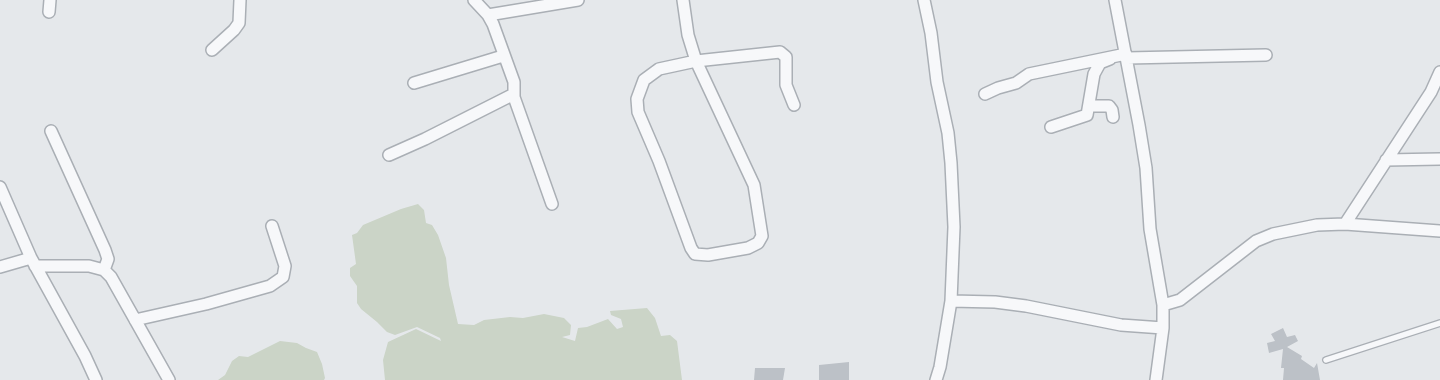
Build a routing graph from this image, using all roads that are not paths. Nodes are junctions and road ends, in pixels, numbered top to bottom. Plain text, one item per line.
1 (50, 0) edge
2 (240, 0) edge
3 (474, 0) edge
4 (578, 0) edge
5 (683, 0) edge
6 (924, 0) edge
7 (1115, 0) edge
8 (49, 12) dead end
9 (488, 15) junction
10 (212, 50) dead end
11 (1266, 55) dead end
12 (504, 56) junction
13 (1123, 56) junction
14 (696, 61) junction
15 (1440, 72) edge
16 (414, 83) dead end
17 (514, 94) junction
18 (985, 94) dead end
19 (794, 104) dead end
20 (1089, 106) junction
21 (1113, 117) dead end
22 (1051, 127) dead end
23 (52, 132) dead end
24 (389, 154) dead end
25 (1440, 159) edge
26 (1386, 160) junction
27 (0, 187) edge
28 (552, 204) dead end
29 (1345, 224) junction
30 (272, 226) dead end
31 (1440, 231) edge
32 (33, 262) junction
33 (0, 267) edge
34 (104, 270) junction
35 (951, 301) junction
36 (1163, 305) junction
37 (135, 320) junction
38 (1440, 323) edge
39 (1162, 328) junction
40 (1326, 360) dead end
41 (96, 380) edge
42 (169, 380) edge
43 (936, 380) edge
44 (1156, 380) edge

1 - 8 street
2 - 10 street
3 - 9 street
4 - 9 street
5 - 14 street
6 - 35 street
7 - 13 street
9 - 12 street
11 - 13 street
12 - 16 street
12 - 17 street
13 - 18 street
13 - 20 street
13 - 36 street
14 - 14 street
14 - 19 street
15 - 26 street
17 - 24 street
17 - 28 street
20 - 21 street
20 - 22 street
23 - 34 street
25 - 26 street
26 - 29 street
27 - 32 street
29 - 31 street
29 - 36 street
30 - 37 street
32 - 33 street
32 - 34 street
32 - 41 street
34 - 37 street
35 - 39 street
35 - 43 street
36 - 39 street
37 - 42 street
38 - 40 lane
39 - 44 street

